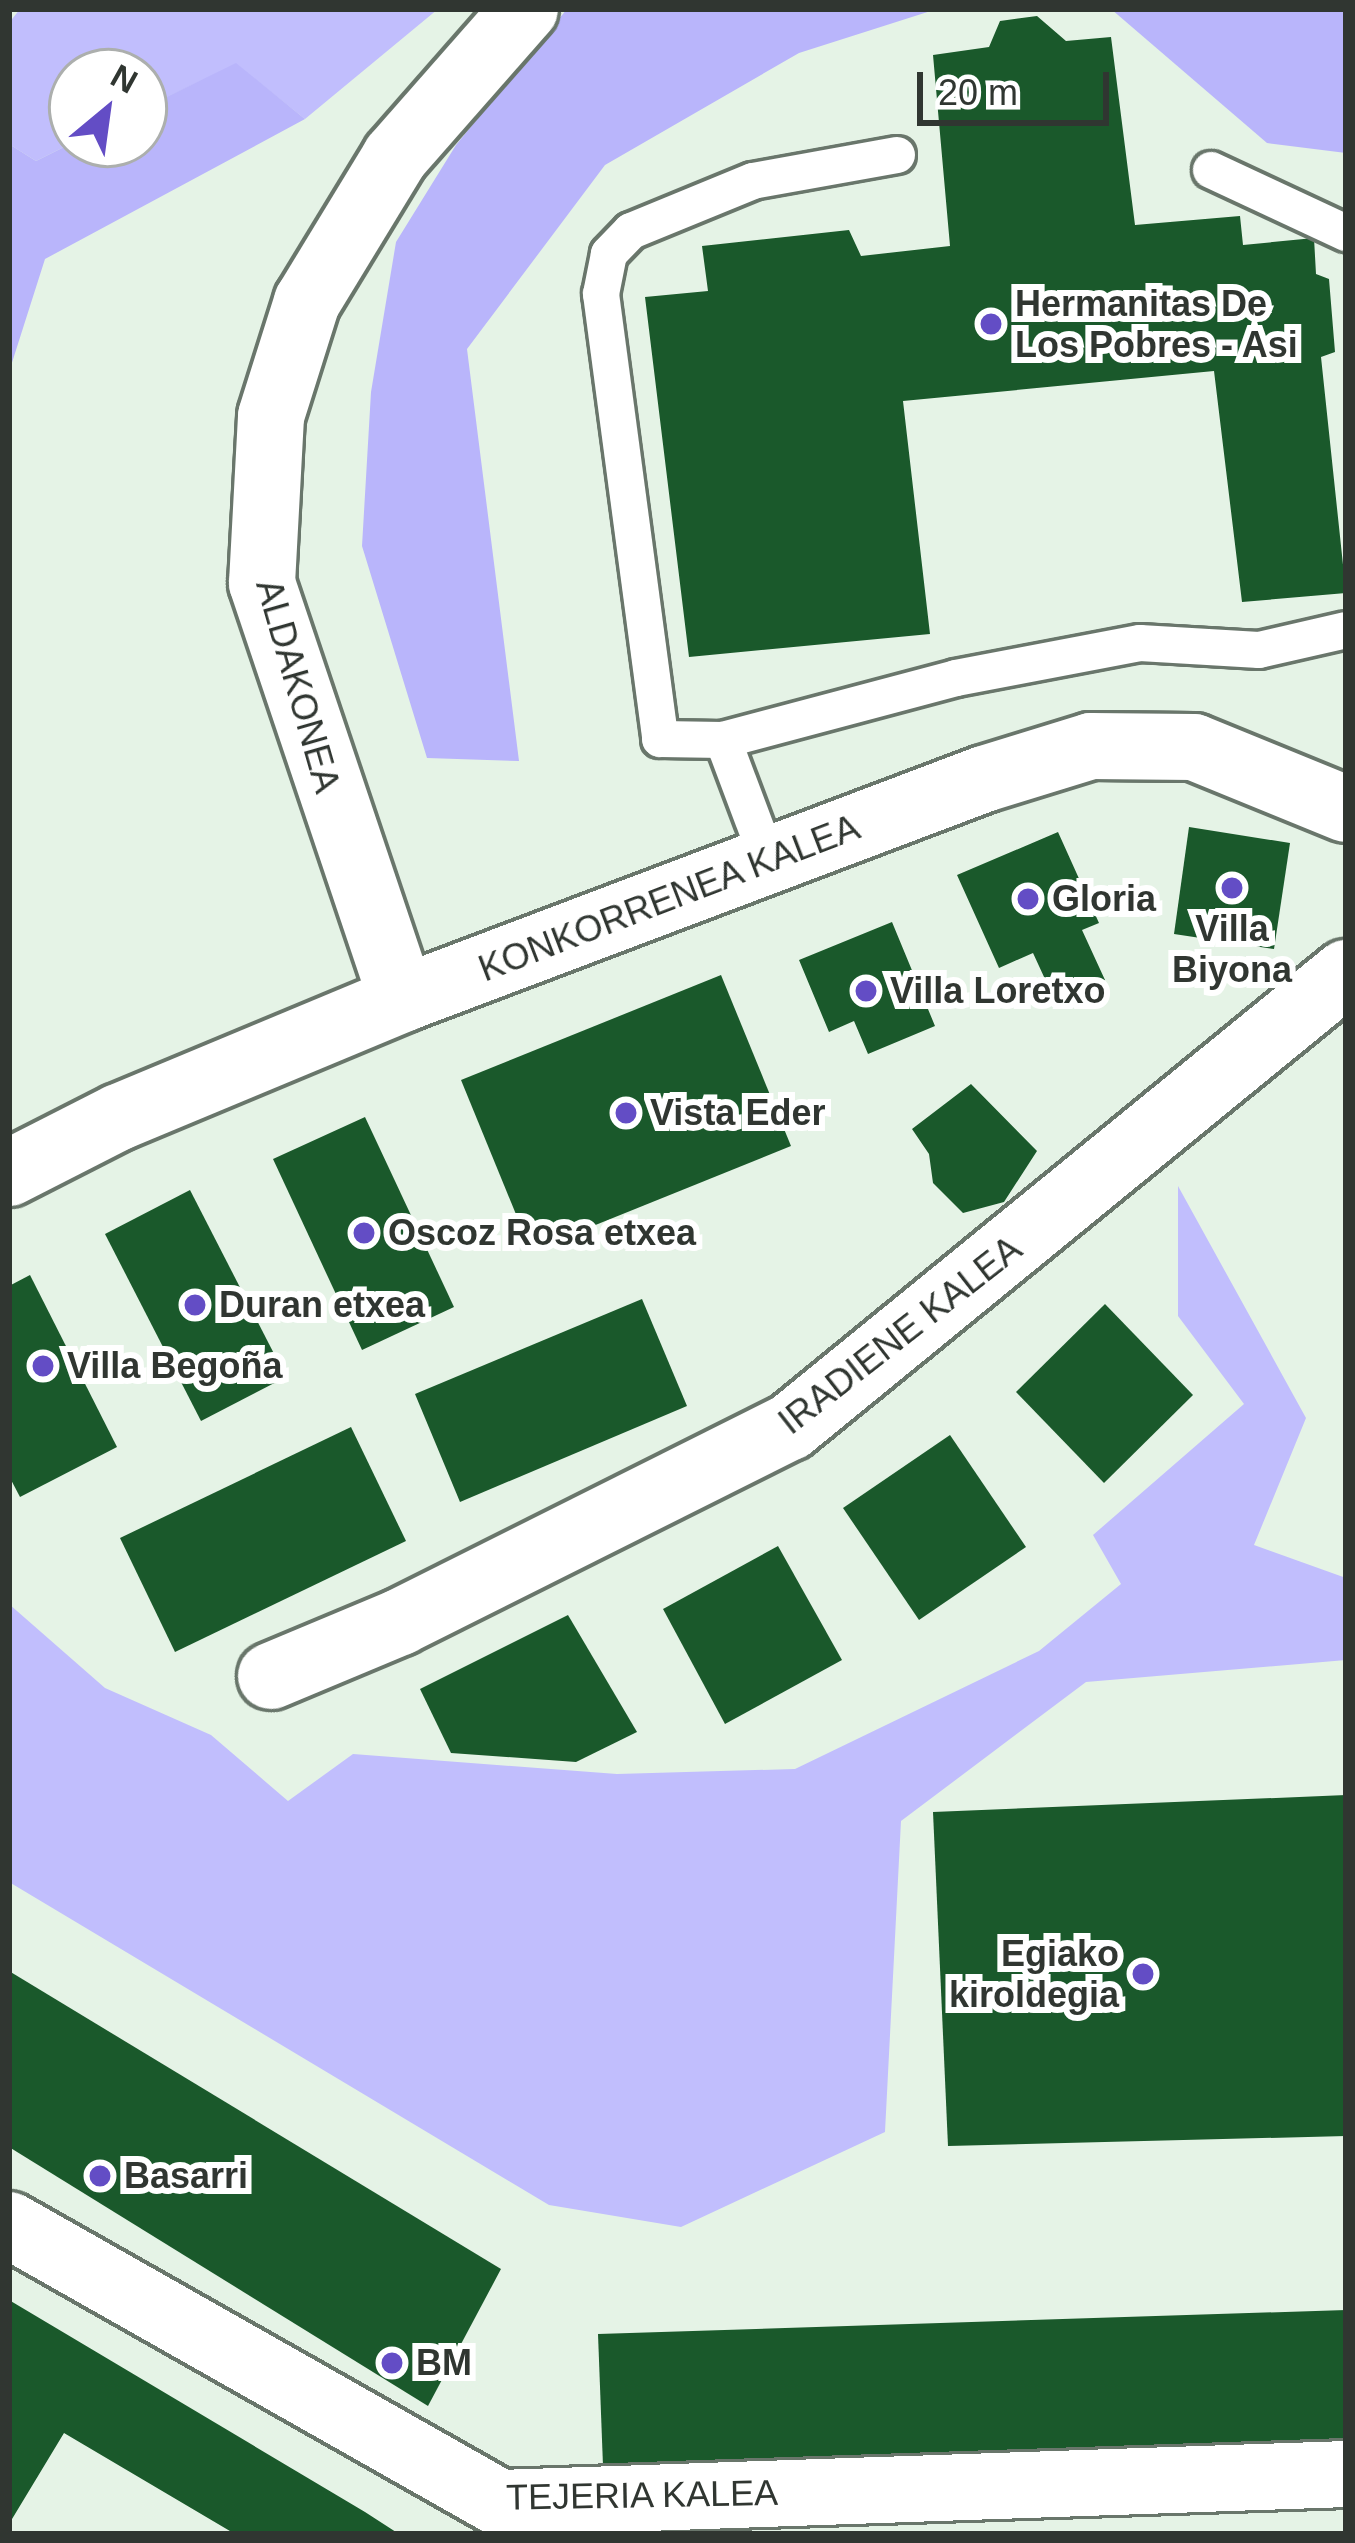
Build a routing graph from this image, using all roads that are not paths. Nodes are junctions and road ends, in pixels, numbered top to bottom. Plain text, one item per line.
1 (526, 9) edge
2 (897, 155) dead end
3 (1211, 170) dead end
4 (1346, 233) edge
5 (1346, 630) edge
6 (723, 740) junction
7 (1346, 809) edge
8 (768, 860) junction
9 (1346, 973) edge
10 (402, 999) junction
11 (9, 1173) edge
12 (271, 1676) dead end
13 (9, 2224) edge
14 (1346, 2474) edge
15 (501, 2519) edge

1 - 10 street, ALDAKONEA
2 - 6 lane
3 - 4 lane
5 - 6 lane
6 - 8 lane
7 - 8 street, KONKORRENEA KALEA
8 - 10 street, KONKORRENEA KALEA
9 - 12 street, IRADIENE KALEA
10 - 11 street, KONKORRENEA KALEA
13 - 15 street, TEJERIA KALEA
14 - 15 street, TEJERIA KALEA

